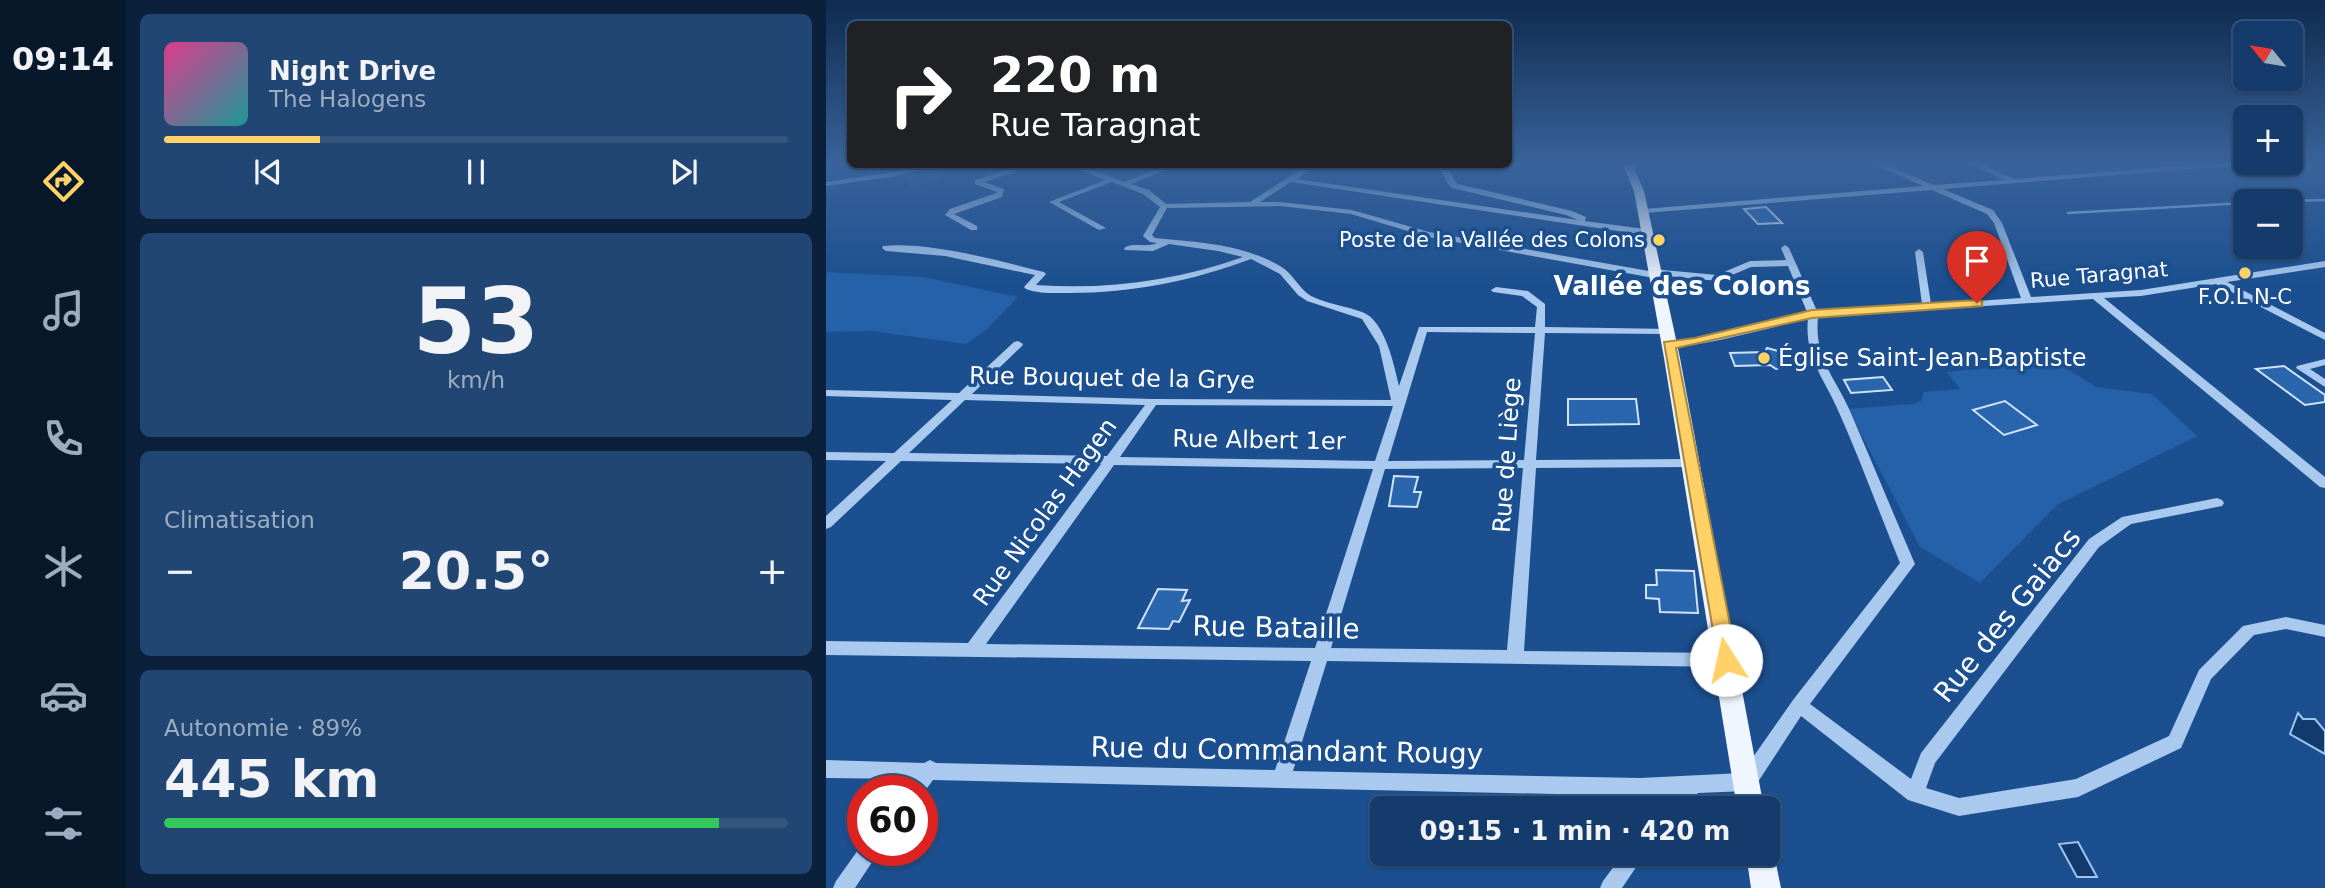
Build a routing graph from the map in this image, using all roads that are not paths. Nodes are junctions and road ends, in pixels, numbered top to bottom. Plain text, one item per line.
1 (972, 204) edge
2 (1058, 204) edge
3 (1232, 204) edge
4 (1284, 204) edge
5 (1453, 204) edge
6 (1533, 204) edge
7 (1642, 204) edge
8 (1727, 204) edge
9 (1973, 204) edge
10 (1164, 206) joint
11 (1644, 211) junction
12 (1596, 226) junction
13 (974, 228) dead end
14 (1102, 228) dead end
15 (1645, 232) junction
16 (1167, 242) junction
17 (886, 248) dead end
18 (1128, 248) dead end
19 (1785, 248) dead end
20 (1919, 252) dead end
21 (1250, 257) junction
22 (1791, 263) junction
23 (2325, 264) edge
24 (1654, 274) junction
25 (2219, 282) junction
26 (1496, 290) dead end
27 (2095, 296) junction
28 (2027, 300) junction
29 (1927, 307) junction
30 (1812, 314) junction
31 (1538, 330) junction
32 (2325, 336) edge
33 (1667, 338) junction
34 (1018, 344) dead end
35 (2325, 362) edge
36 (2325, 384) edge
37 (826, 393) edge
38 (962, 397) junction
39 (1153, 401) junction
40 (1398, 404) junction
41 (826, 456) edge
42 (896, 457) junction
43 (1110, 460) junction
44 (1692, 463) junction
45 (1530, 464) junction
46 (1382, 465) junction
47 (2325, 484) edge
48 (2217, 503) dead end
49 (826, 524) edge
50 (2325, 631) edge
51 (826, 648) edge
52 (852, 648) junction
53 (973, 649) junction
54 (826, 653) edge
55 (1321, 654) junction
56 (1515, 657) junction
57 (1726, 660) junction
58 (1799, 705) junction
59 (826, 769) edge
60 (930, 769) junction
61 (926, 775) edge
62 (1282, 778) junction
63 (1747, 782) junction
64 (1693, 785) junction
65 (1915, 794) junction
66 (1684, 796) edge
67 (1749, 796) edge
68 (859, 866) edge
69 (1626, 866) edge
70 (1762, 866) edge
71 (843, 888) edge
72 (1610, 888) edge
73 (1766, 888) edge

1 - 13 street
2 - 14 street
3 - 10 street
4 - 24 street
5 - 12 street
6 - 12 street
7 - 11 main road
8 - 11 street
9 - 28 street
10 - 16 street
11 - 15 main road
12 - 15 street
15 - 24 main road
16 - 18 street
16 - 21 street
17 - 21 street
19 - 22 street
20 - 29 street
21 - 40 street
22 - 24 street
22 - 30 street
23 - 25 street, Rue Taragnat
24 - 33 main road
25 - 27 street, Rue Taragnat
25 - 32 street
26 - 31 street, Rue de Liège
27 - 28 street, Rue Taragnat
27 - 47 street
28 - 29 street, Rue Taragnat
29 - 30 street, Rue Taragnat
30 - 33 street, Rue Taragnat
30 - 58 street
31 - 33 street, Rue Taragnat
31 - 40 street, Rue Taragnat
31 - 45 street, Rue de Liège
33 - 44 main road
34 - 38 street
35 - 36 street
37 - 38 street, Rue Bouquet de la Grye
38 - 39 street, Rue Bouquet de la Grye
38 - 42 street
39 - 40 street, Rue Bouquet de la Grye
39 - 43 street, Rue Nicolas Hagen
40 - 46 street
41 - 42 street, Rue Albert 1er
42 - 43 street, Rue Albert 1er
42 - 49 street
43 - 46 street, Rue Albert 1er
43 - 53 street, Rue Nicolas Hagen
44 - 45 street, Rue Albert 1er
44 - 57 main road
45 - 46 street, Rue Albert 1er
45 - 56 street, Rue de Liège
46 - 55 street
48 - 65 street, Rue des Gaiacs
50 - 65 street
51 - 52 street, Rue Bataille
52 - 53 street, Rue Bataille
52 - 54 street
53 - 55 street, Rue Bataille
55 - 56 street, Rue Bataille
55 - 62 street
56 - 57 street, Rue Bataille
57 - 63 main road
58 - 63 street
58 - 65 street
59 - 60 street, Rue du Commandant Rougy
60 - 61 street
60 - 62 street, Rue du Commandant Rougy
62 - 64 street, Rue du Commandant Rougy
63 - 64 street, Rue du Commandant Rougy
63 - 67 main road
64 - 66 street
68 - 71 street
69 - 72 street
70 - 73 main road

